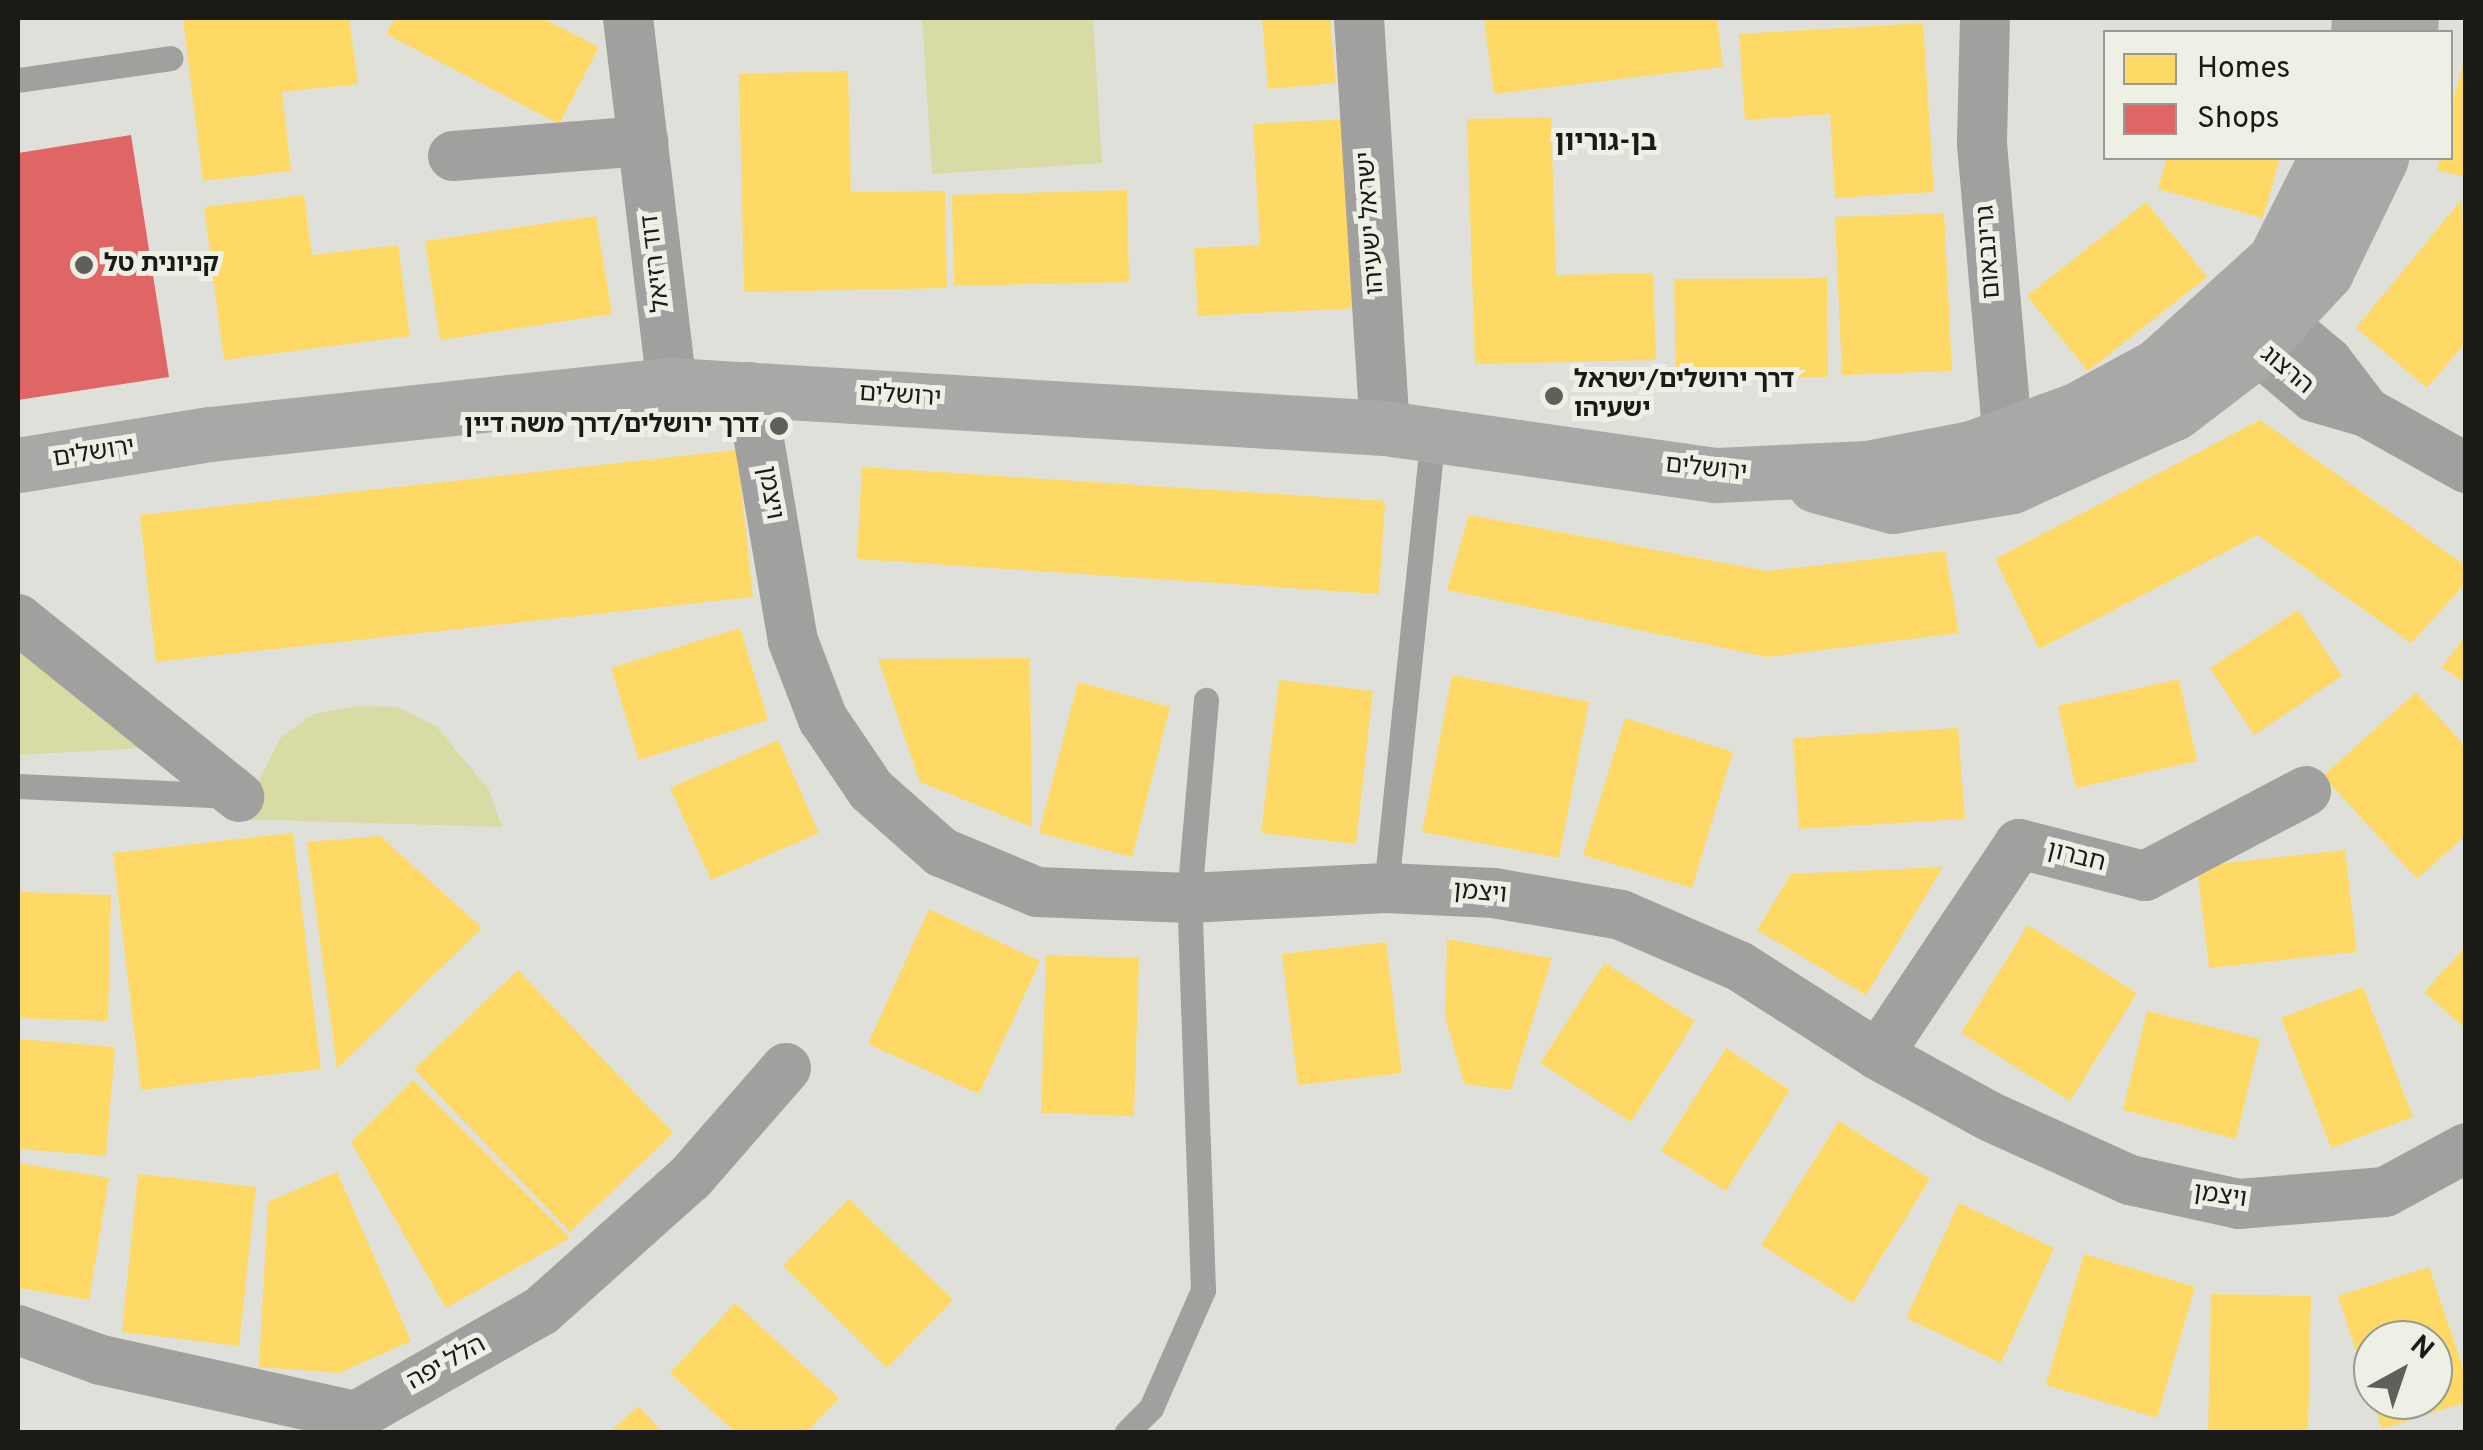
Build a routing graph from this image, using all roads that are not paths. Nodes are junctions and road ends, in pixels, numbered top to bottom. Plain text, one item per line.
1 (628, 18) edge
2 (1359, 18) edge
3 (1985, 18) edge
4 (170, 58) dead end
5 (18, 80) edge
6 (643, 142) junction
7 (453, 156) dead end
8 (2325, 160) edge
9 (2380, 160) edge
10 (2256, 324) junction
11 (672, 385) junction
12 (750, 387) junction
13 (1409, 430) junction
14 (2008, 461) junction
15 (18, 466) edge
16 (2466, 468) edge
17 (18, 619) edge
18 (1206, 700) dead end
19 (18, 786) edge
20 (2306, 791) dead end
21 (239, 797) joint
22 (1386, 888) junction
23 (1189, 898) junction
24 (1878, 1055) junction
25 (786, 1068) dead end
26 (2466, 1148) edge
27 (18, 1330) edge
28 (1127, 1432) edge

1 - 6 street, דוד רזיאל
2 - 13 street, ישראל ישעיהו
3 - 14 street, גרינבאום
4 - 5 lane
6 - 7 street
6 - 11 street, דוד רזיאל
8 - 10 street, ירושלים
9 - 10 street, ירושלים
10 - 14 street, ירושלים
10 - 16 street, הרצוג
11 - 12 street, ירושלים
11 - 15 street, ירושלים
12 - 13 street, ירושלים
12 - 23 street, ויצמן
13 - 14 street, ירושלים
13 - 22 lane
17 - 21 street
18 - 23 lane
19 - 21 lane
20 - 24 street, חברון
22 - 23 street, ויצמן
22 - 24 street, ויצמן
23 - 28 lane
24 - 26 street, ויצמן
25 - 27 street, הלל יפה

